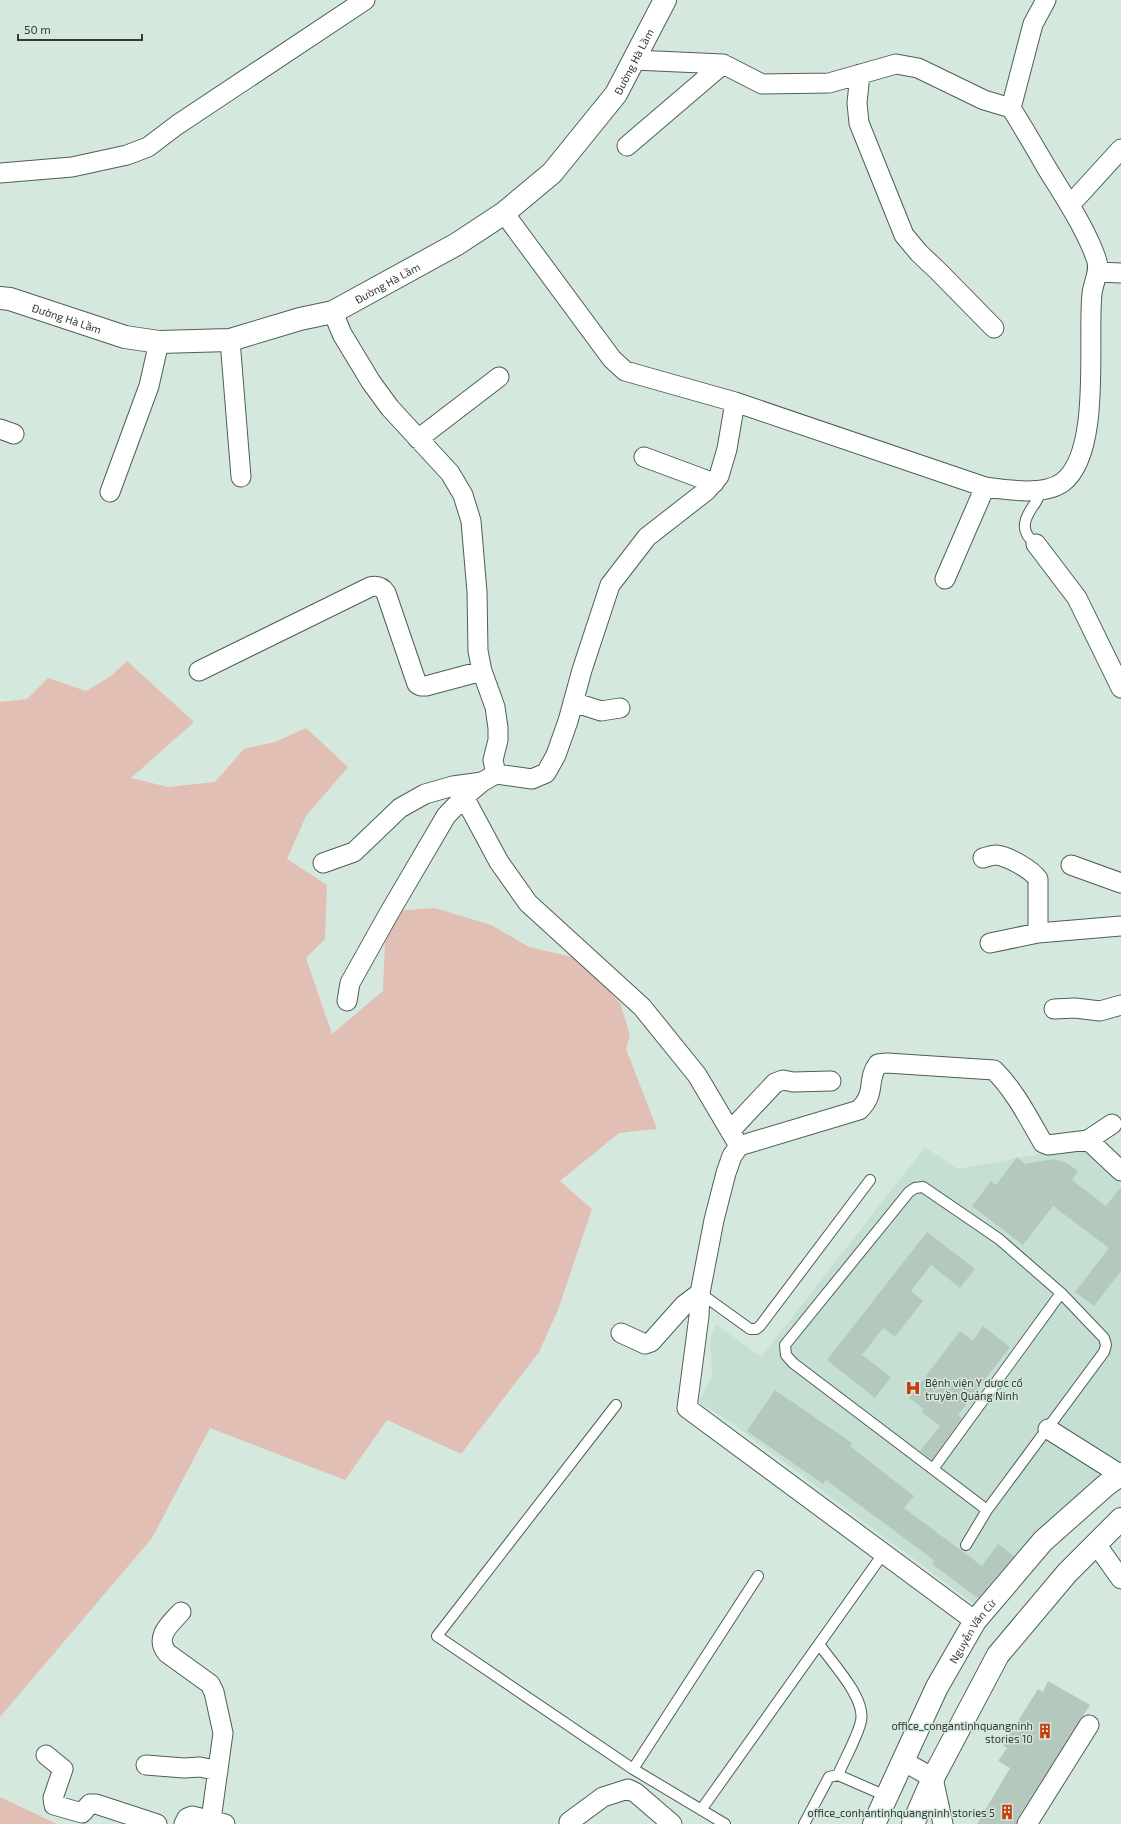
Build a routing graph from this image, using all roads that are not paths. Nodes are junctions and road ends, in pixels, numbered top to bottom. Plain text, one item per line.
1 (365, 0) edge
2 (665, 0) edge
3 (1046, 0) edge
4 (634, 60) junction
5 (723, 64) junction
6 (860, 74) junction
7 (1011, 108) junction
8 (627, 146) dead end
9 (1121, 149) edge
10 (0, 173) edge
11 (1070, 205) junction
12 (504, 213) junction
13 (1098, 272) junction
14 (1121, 273) edge
15 (0, 298) edge
16 (333, 312) junction
17 (994, 328) dead end
18 (230, 340) junction
19 (159, 342) junction
20 (499, 377) dead end
21 (735, 402) junction
22 (418, 439) junction
23 (644, 457) dead end
24 (241, 477) dead end
25 (714, 483) junction
26 (986, 487) junction
27 (1042, 489) junction
28 (110, 492) dead end
29 (1036, 544) joint
30 (945, 579) dead end
31 (199, 671) dead end
32 (482, 671) junction
33 (1121, 688) edge
34 (573, 702) junction
35 (620, 708) dead end
36 (489, 778) junction
37 (464, 797) junction
38 (984, 858) dead end
39 (323, 863) dead end
40 (1071, 865) dead end
41 (1121, 883) edge
42 (1121, 926) edge
43 (1038, 933) junction
44 (990, 943) dead end
45 (347, 1001) dead end
46 (1121, 1005) edge
47 (1054, 1009) dead end
48 (831, 1081) dead end
49 (1112, 1124) dead end
50 (734, 1138) junction
51 (1088, 1140) junction
52 (1121, 1171) edge
53 (870, 1180) dead end
54 (700, 1292) junction
55 (1061, 1293) junction
56 (621, 1333) dead end
57 (616, 1405) dead end
58 (1048, 1428) junction
59 (933, 1469) junction
60 (1121, 1474) edge
61 (987, 1510) junction
62 (1121, 1519) edge
63 (1096, 1544) junction
64 (966, 1545) dead end
65 (883, 1554) junction
66 (758, 1576) dead end
67 (1121, 1579) edge
68 (181, 1612) dead end
69 (975, 1621) junction
70 (819, 1644) junction
71 (1089, 1725) dead end
72 (46, 1755) dead end
73 (903, 1761) junction
74 (146, 1765) dead end
75 (634, 1769) junction
76 (218, 1771) junction
77 (838, 1775) junction
78 (934, 1778) junction
79 (886, 1796) junction
80 (701, 1810) junction
81 (77, 1818) edge
82 (218, 1822) edge
83 (569, 1822) dead end
84 (150, 1823) edge
85 (184, 1824) edge
86 (672, 1824) edge
87 (725, 1824) edge
88 (804, 1824) edge
89 (874, 1824) edge
90 (913, 1824) edge
91 (943, 1824) edge
92 (1027, 1824) edge

1 - 10 street
2 - 4 main road, Đường Hà Lầm
3 - 7 street
4 - 5 street
4 - 12 main road, Đường Hà Lầm
5 - 6 street
5 - 8 street
6 - 7 street
6 - 17 street
7 - 11 street
9 - 11 street
11 - 13 street
12 - 16 main road, Đường Hà Lầm
12 - 21 street
13 - 14 street
13 - 27 street
15 - 19 main road, Đường Hà Lầm
16 - 18 main road, Đường Hà Lầm
16 - 22 street
18 - 19 main road, Đường Hà Lầm
18 - 24 street
19 - 28 street
20 - 22 street
21 - 25 street
21 - 26 street
22 - 32 street
23 - 25 street
25 - 34 street
26 - 27 street
26 - 30 street
27 - 29 lane
29 - 33 street
31 - 32 street
32 - 36 street
34 - 35 street
34 - 36 street
36 - 37 street
36 - 39 street
37 - 45 street
37 - 50 street
38 - 43 street
40 - 41 street
42 - 43 street
43 - 44 street
46 - 47 street
48 - 50 street
49 - 51 street
50 - 51 street
50 - 54 street
51 - 52 street
53 - 54 lane
54 - 56 street
54 - 65 street
55 - 58 lane
55 - 59 lane
55 - 59 lane
57 - 75 lane
58 - 60 street
58 - 61 lane
59 - 61 lane
60 - 69 main road, Nguyễn Văn Cừ
61 - 64 lane
62 - 63 main road
63 - 67 street
63 - 78 main road
65 - 69 street
65 - 70 lane
66 - 75 lane
68 - 76 street
69 - 73 main road, Nguyễn Văn Cừ
70 - 77 lane
70 - 80 lane
71 - 92 street
72 - 81 street
73 - 78 street
73 - 79 main road, Nguyễn Văn Cừ
74 - 76 street
75 - 80 lane
76 - 82 street
77 - 79 lane
77 - 88 lane
78 - 90 main road
78 - 91 street
79 - 89 main road, Nguyễn Văn Cừ
80 - 87 lane
81 - 84 street
82 - 85 street
83 - 86 street

